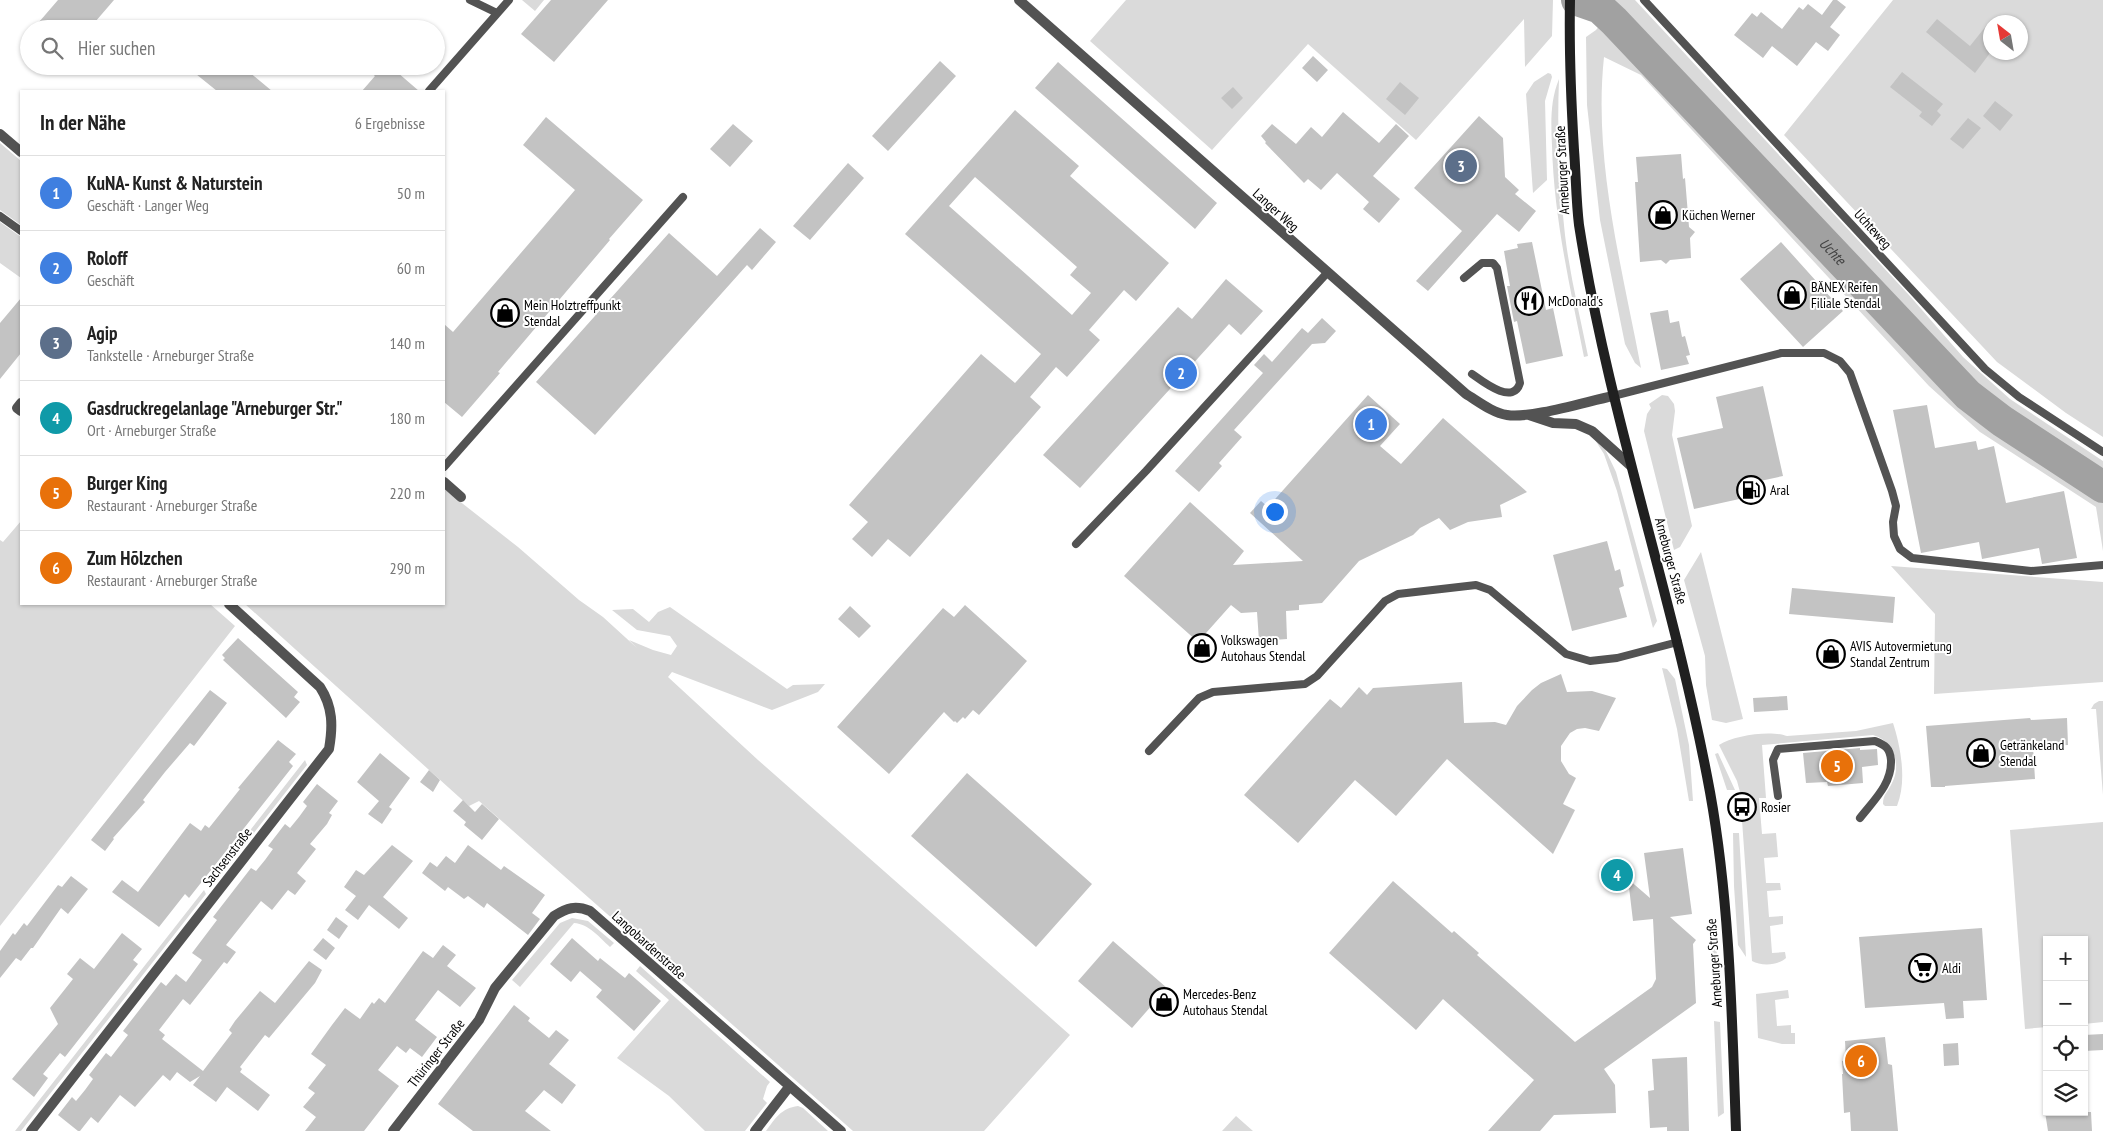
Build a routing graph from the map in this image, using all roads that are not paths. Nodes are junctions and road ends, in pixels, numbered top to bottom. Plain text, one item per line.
1 (470, 0) edge
2 (509, 0) edge
3 (1019, 0) edge
4 (1570, 0) edge
5 (1644, 0) edge
6 (497, 13) junction
7 (445, 73) edge
8 (443, 75) edge
9 (430, 90) edge
10 (0, 134) edge
11 (20, 151) edge
12 (683, 197) dead end
13 (0, 216) edge
14 (20, 230) edge
15 (1327, 273) junction
16 (1464, 278) dead end
17 (1472, 374) dead end
18 (1613, 396) junction
19 (1528, 415) junction
20 (2103, 452) edge
21 (445, 466) edge
22 (1632, 466) junction
23 (445, 483) edge
24 (461, 497) dead end
25 (1076, 544) dead end
26 (2103, 565) edge
27 (230, 605) edge
28 (1678, 642) junction
29 (1149, 751) dead end
30 (1778, 796) dead end
31 (1860, 818) dead end
32 (495, 988) joint
33 (790, 1087) junction
34 (31, 1131) edge
35 (393, 1131) edge
36 (755, 1131) edge
37 (841, 1131) edge
38 (1736, 1131) edge

1 - 6 lane
2 - 6 lane
3 - 15 street, Langer Weg
4 - 18 main road, Arneburger Straße
5 - 20 lane, Uchteweg
6 - 7 lane
8 - 9 lane
10 - 11 street
12 - 21 lane
13 - 14 lane
15 - 19 street, Langer Weg
15 - 25 lane
16 - 17 lane
18 - 19 street, Langer Weg
18 - 22 main road, Arneburger Straße
18 - 26 lane
19 - 22 street, Langer Weg
22 - 28 main road, Arneburger Straße
23 - 24 street
27 - 34 street, Sachsenstraße
28 - 29 lane
28 - 38 main road, Arneburger Straße
30 - 31 lane
32 - 33 street, Langobardenstraße
32 - 35 street, Thüringer Straße
33 - 36 street
33 - 37 street, Langobardenstraße

